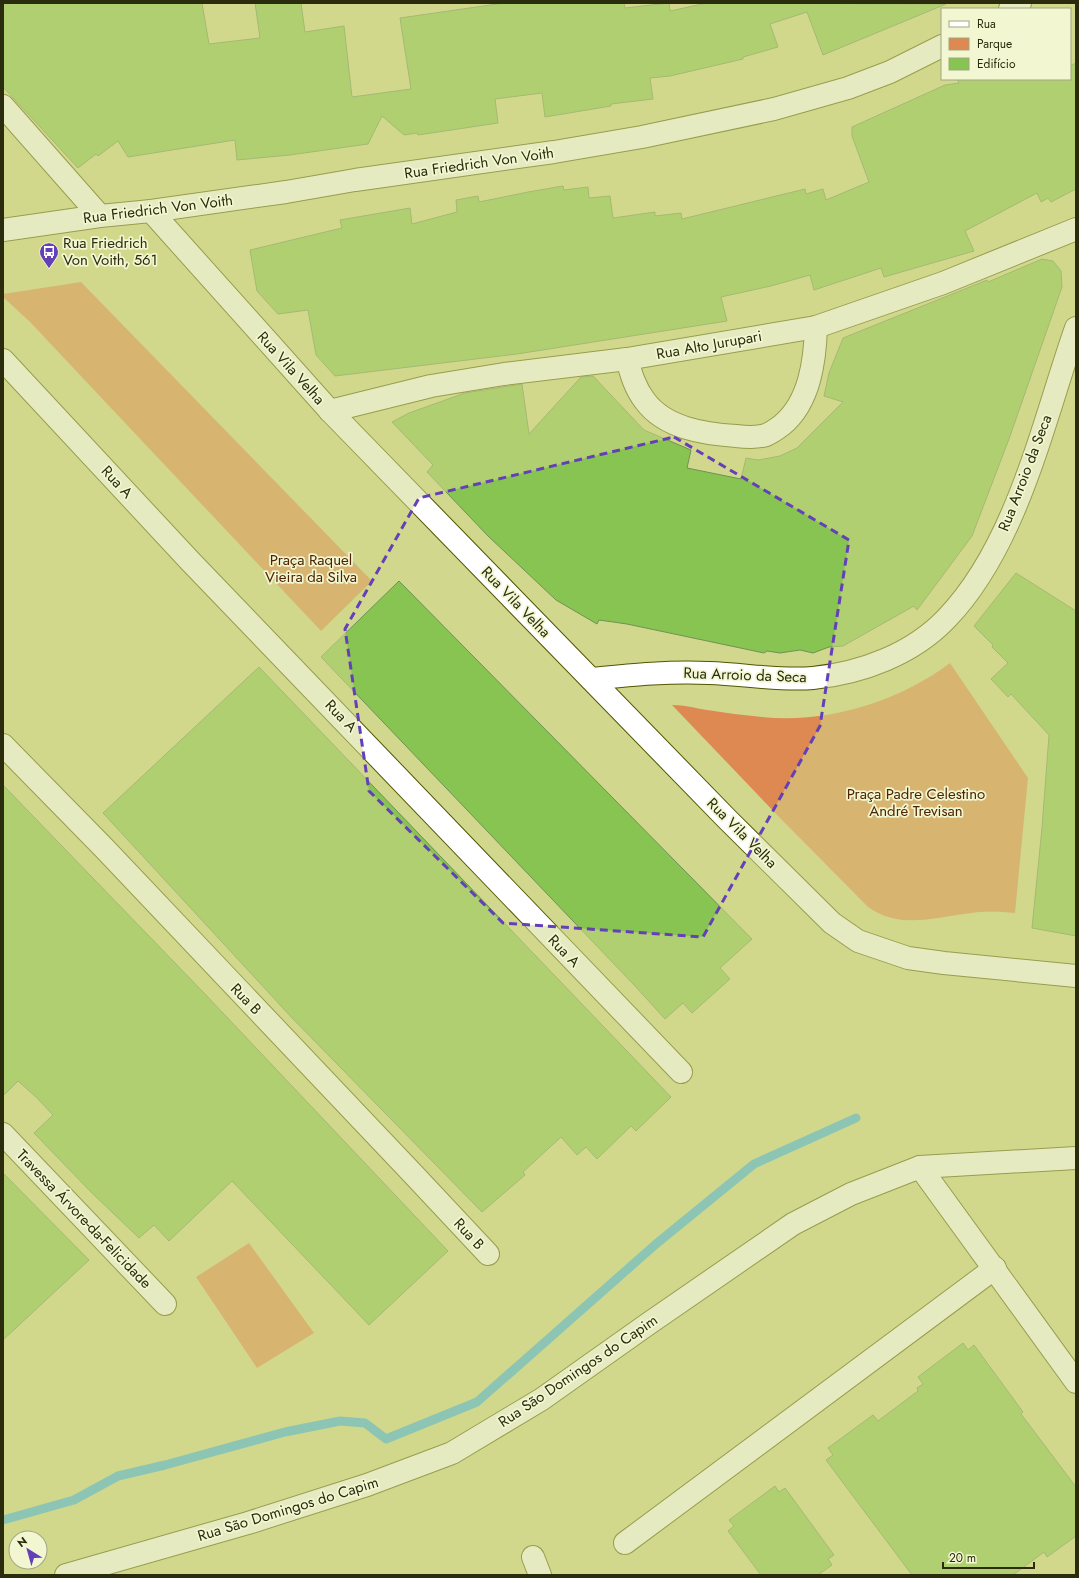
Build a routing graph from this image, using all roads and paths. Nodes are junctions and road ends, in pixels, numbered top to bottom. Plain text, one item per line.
1 (941, 46) edge
2 (3, 106) edge
3 (151, 211) junction
4 (100, 216) junction
5 (1076, 229) edge
6 (3, 230) edge
7 (816, 327) junction
8 (1076, 328) edge
9 (627, 359) junction
10 (3, 360) edge
11 (330, 411) junction
12 (591, 679) junction
13 (3, 745) edge
14 (1076, 976) edge
15 (681, 1072) dead end
16 (3, 1134) edge
17 (1076, 1158) edge
18 (920, 1167) junction
19 (488, 1254) dead end
20 (995, 1268) junction
21 (165, 1304) dead end
22 (1076, 1382) edge
23 (626, 1543) dead end
24 (66, 1575) edge

1 - 3 street, Rua Friedrich Von Voith
2 - 4 street
3 - 4 street, Rua Friedrich Von Voith
3 - 11 street, Rua Vila Velha
4 - 6 street, Rua Friedrich Von Voith
5 - 7 street, Rua Alto Jurupari
7 - 9 street, Rua Alto Jurupari
7 - 9 street
8 - 12 street, Rua Arroio da Seca
9 - 11 street, Rua Alto Jurupari
10 - 15 street, Rua A
11 - 12 street, Rua Vila Velha
12 - 14 street, Rua Vila Velha
13 - 19 street, Rua B
16 - 21 street, Travessa Árvore-da-Felicidade
17 - 18 street, Rua São Domingos do Capim
18 - 20 street
18 - 24 street, Rua São Domingos do Capim
20 - 22 street
20 - 23 street

